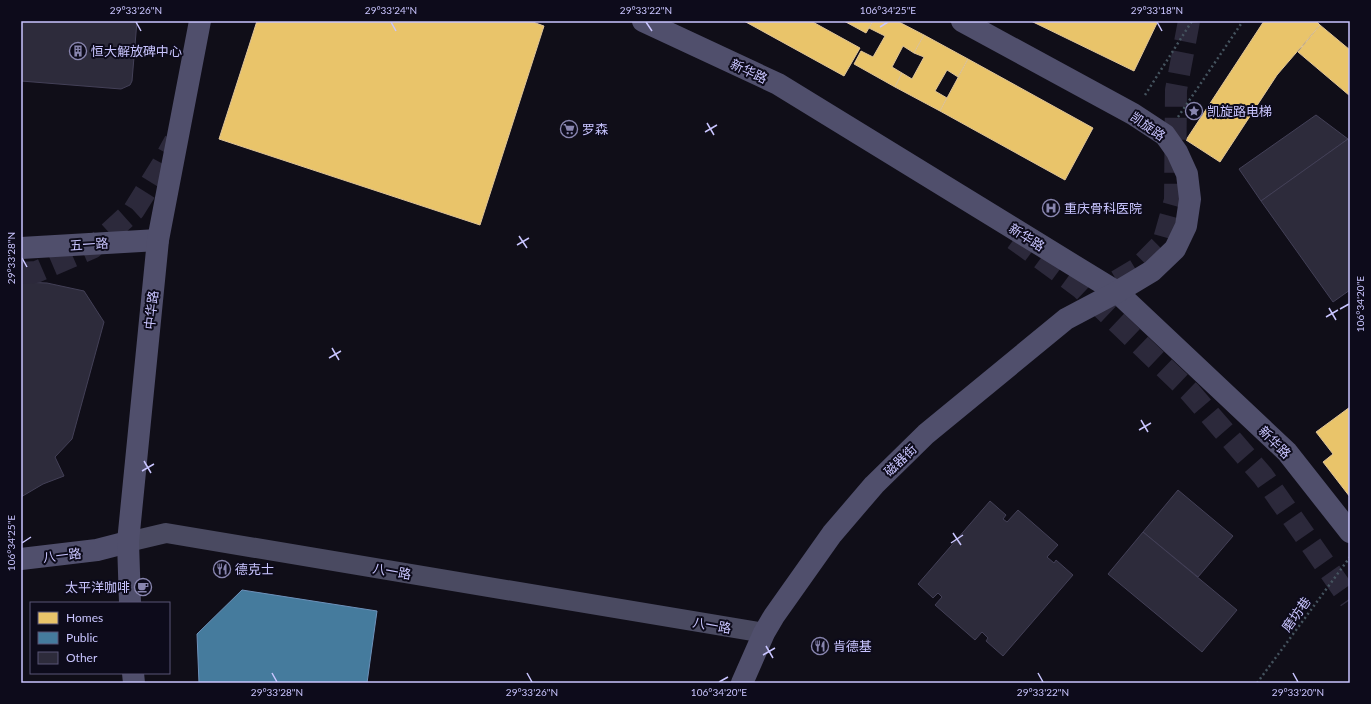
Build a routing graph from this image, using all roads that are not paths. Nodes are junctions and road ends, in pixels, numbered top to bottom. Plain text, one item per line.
1 (200, 21) edge
2 (643, 21) edge
3 (962, 21) edge
4 (158, 240) junction
5 (21, 248) edge
6 (1117, 292) junction
7 (1350, 532) edge
8 (128, 542) junction
9 (21, 559) edge
10 (130, 602) edge
11 (764, 633) junction
12 (742, 683) edge

1 - 4 main road, 中华路
2 - 6 main road, 新华路
3 - 6 main road, 凯旋路
4 - 5 main road, 五一路
4 - 8 main road, 中华路
6 - 7 main road, 新华路
6 - 11 main road, 磁器街
8 - 9 main road, 八一路
8 - 10 main road, 中华路
8 - 11 street, 八一路
11 - 12 main road, 磁器街

